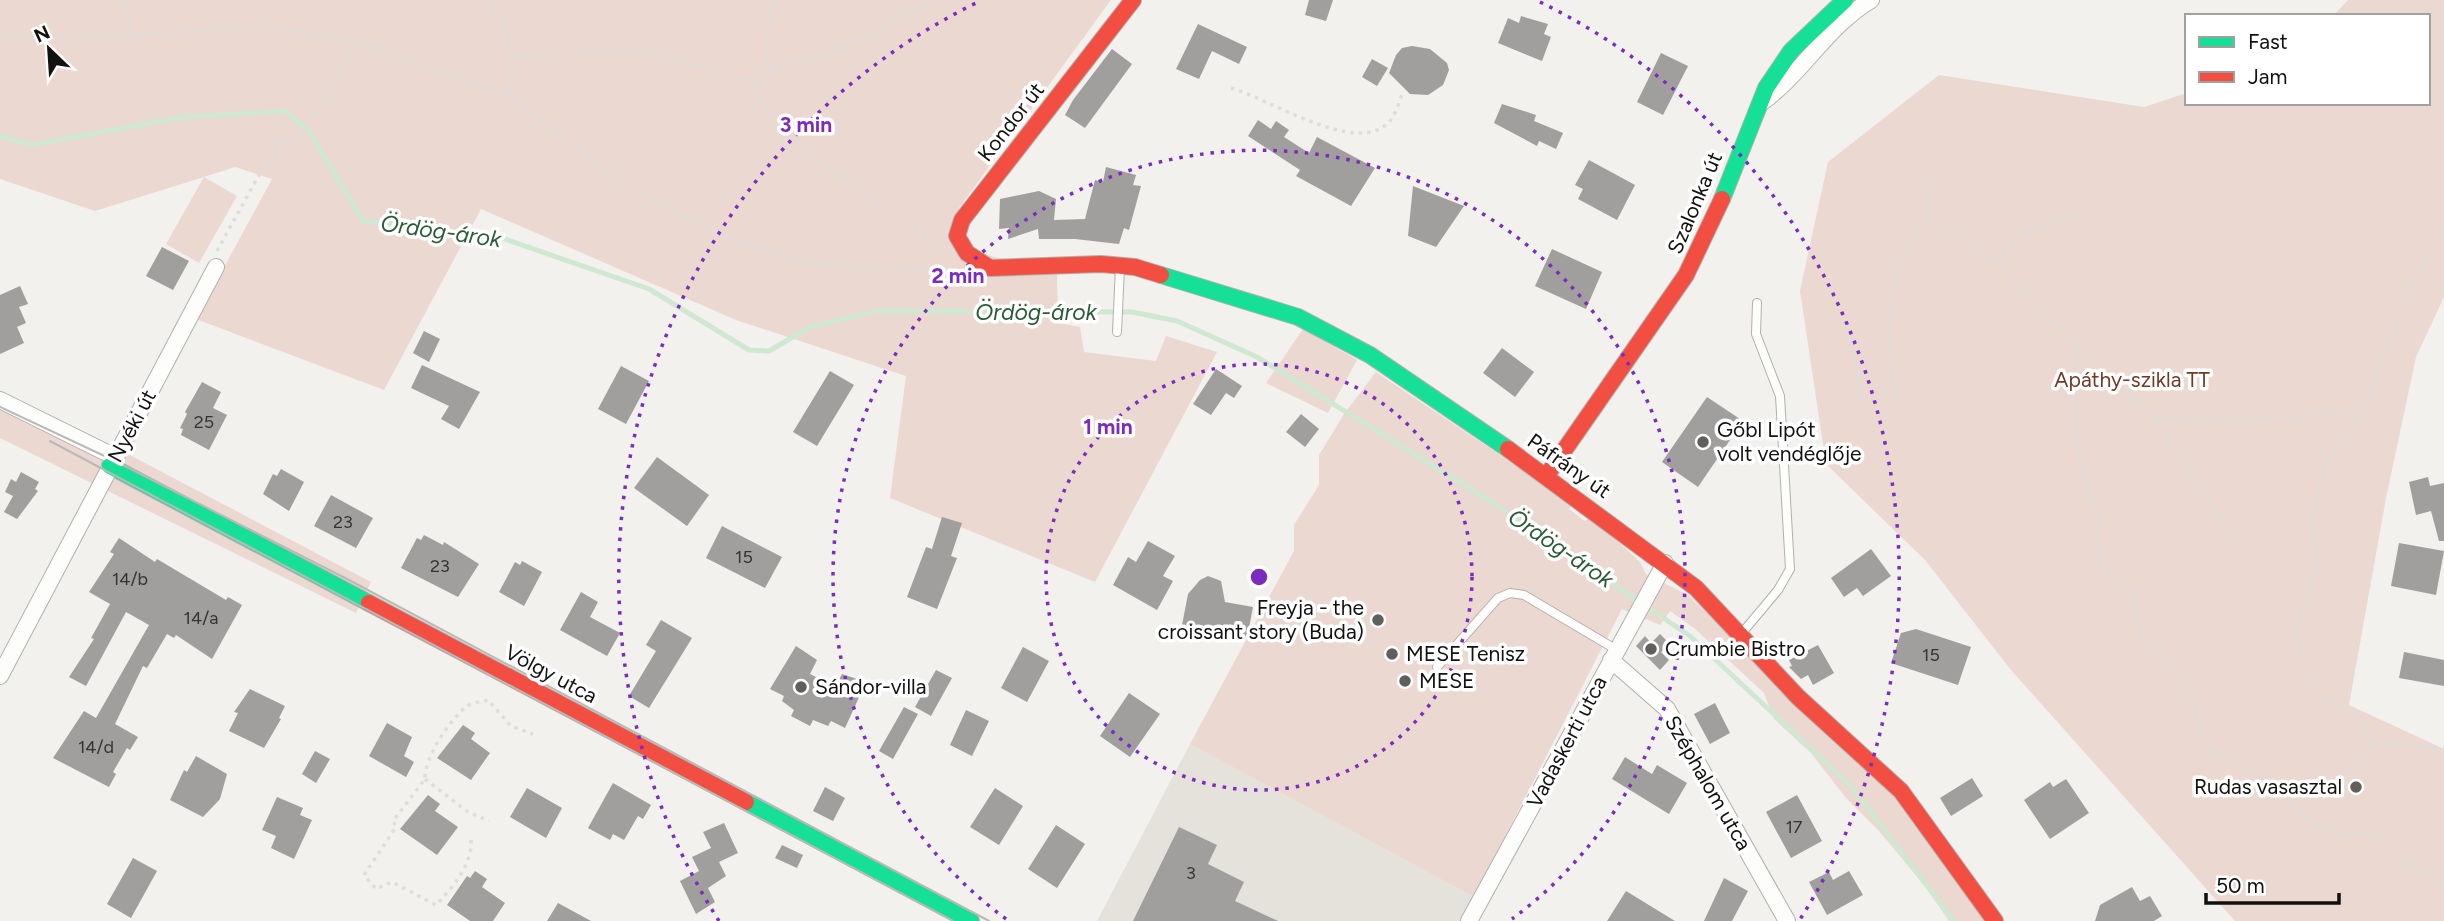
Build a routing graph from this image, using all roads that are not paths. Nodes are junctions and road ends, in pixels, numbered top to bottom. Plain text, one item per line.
1 (1133, 0) edge
2 (1845, 0) edge
3 (1871, 0) edge
4 (1759, 104) junction
5 (1121, 264) junction
6 (216, 267) road end
7 (990, 268) joint
8 (1757, 303) dead end
9 (1117, 332) dead end
10 (0, 400) edge
11 (113, 461) junction
12 (1547, 475) junction
13 (1665, 563) junction
14 (1741, 633) junction
15 (1614, 655) junction
16 (1437, 667) dead end
17 (0, 676) edge
18 (971, 921) edge
19 (1469, 921) edge
20 (1787, 921) edge
21 (1995, 921) edge

1 - 7 street, Kondor út
2 - 4 street
3 - 4 street, Szalonka út
4 - 12 street, Szalonka út
5 - 7 street, Páfrány út
5 - 9 lane
5 - 12 street, Páfrány út
6 - 11 street, Nyéki út
8 - 14 lane
10 - 11 street, Völgy utca
11 - 17 street, Nyéki út
11 - 18 street, Völgy utca
12 - 13 street, Páfrány út
13 - 14 street, Páfrány út
13 - 15 street, Vadaskerti utca
14 - 21 street, Páfrány út
15 - 16 lane
15 - 19 street, Vadaskerti utca
15 - 20 street, Széphalom utca

